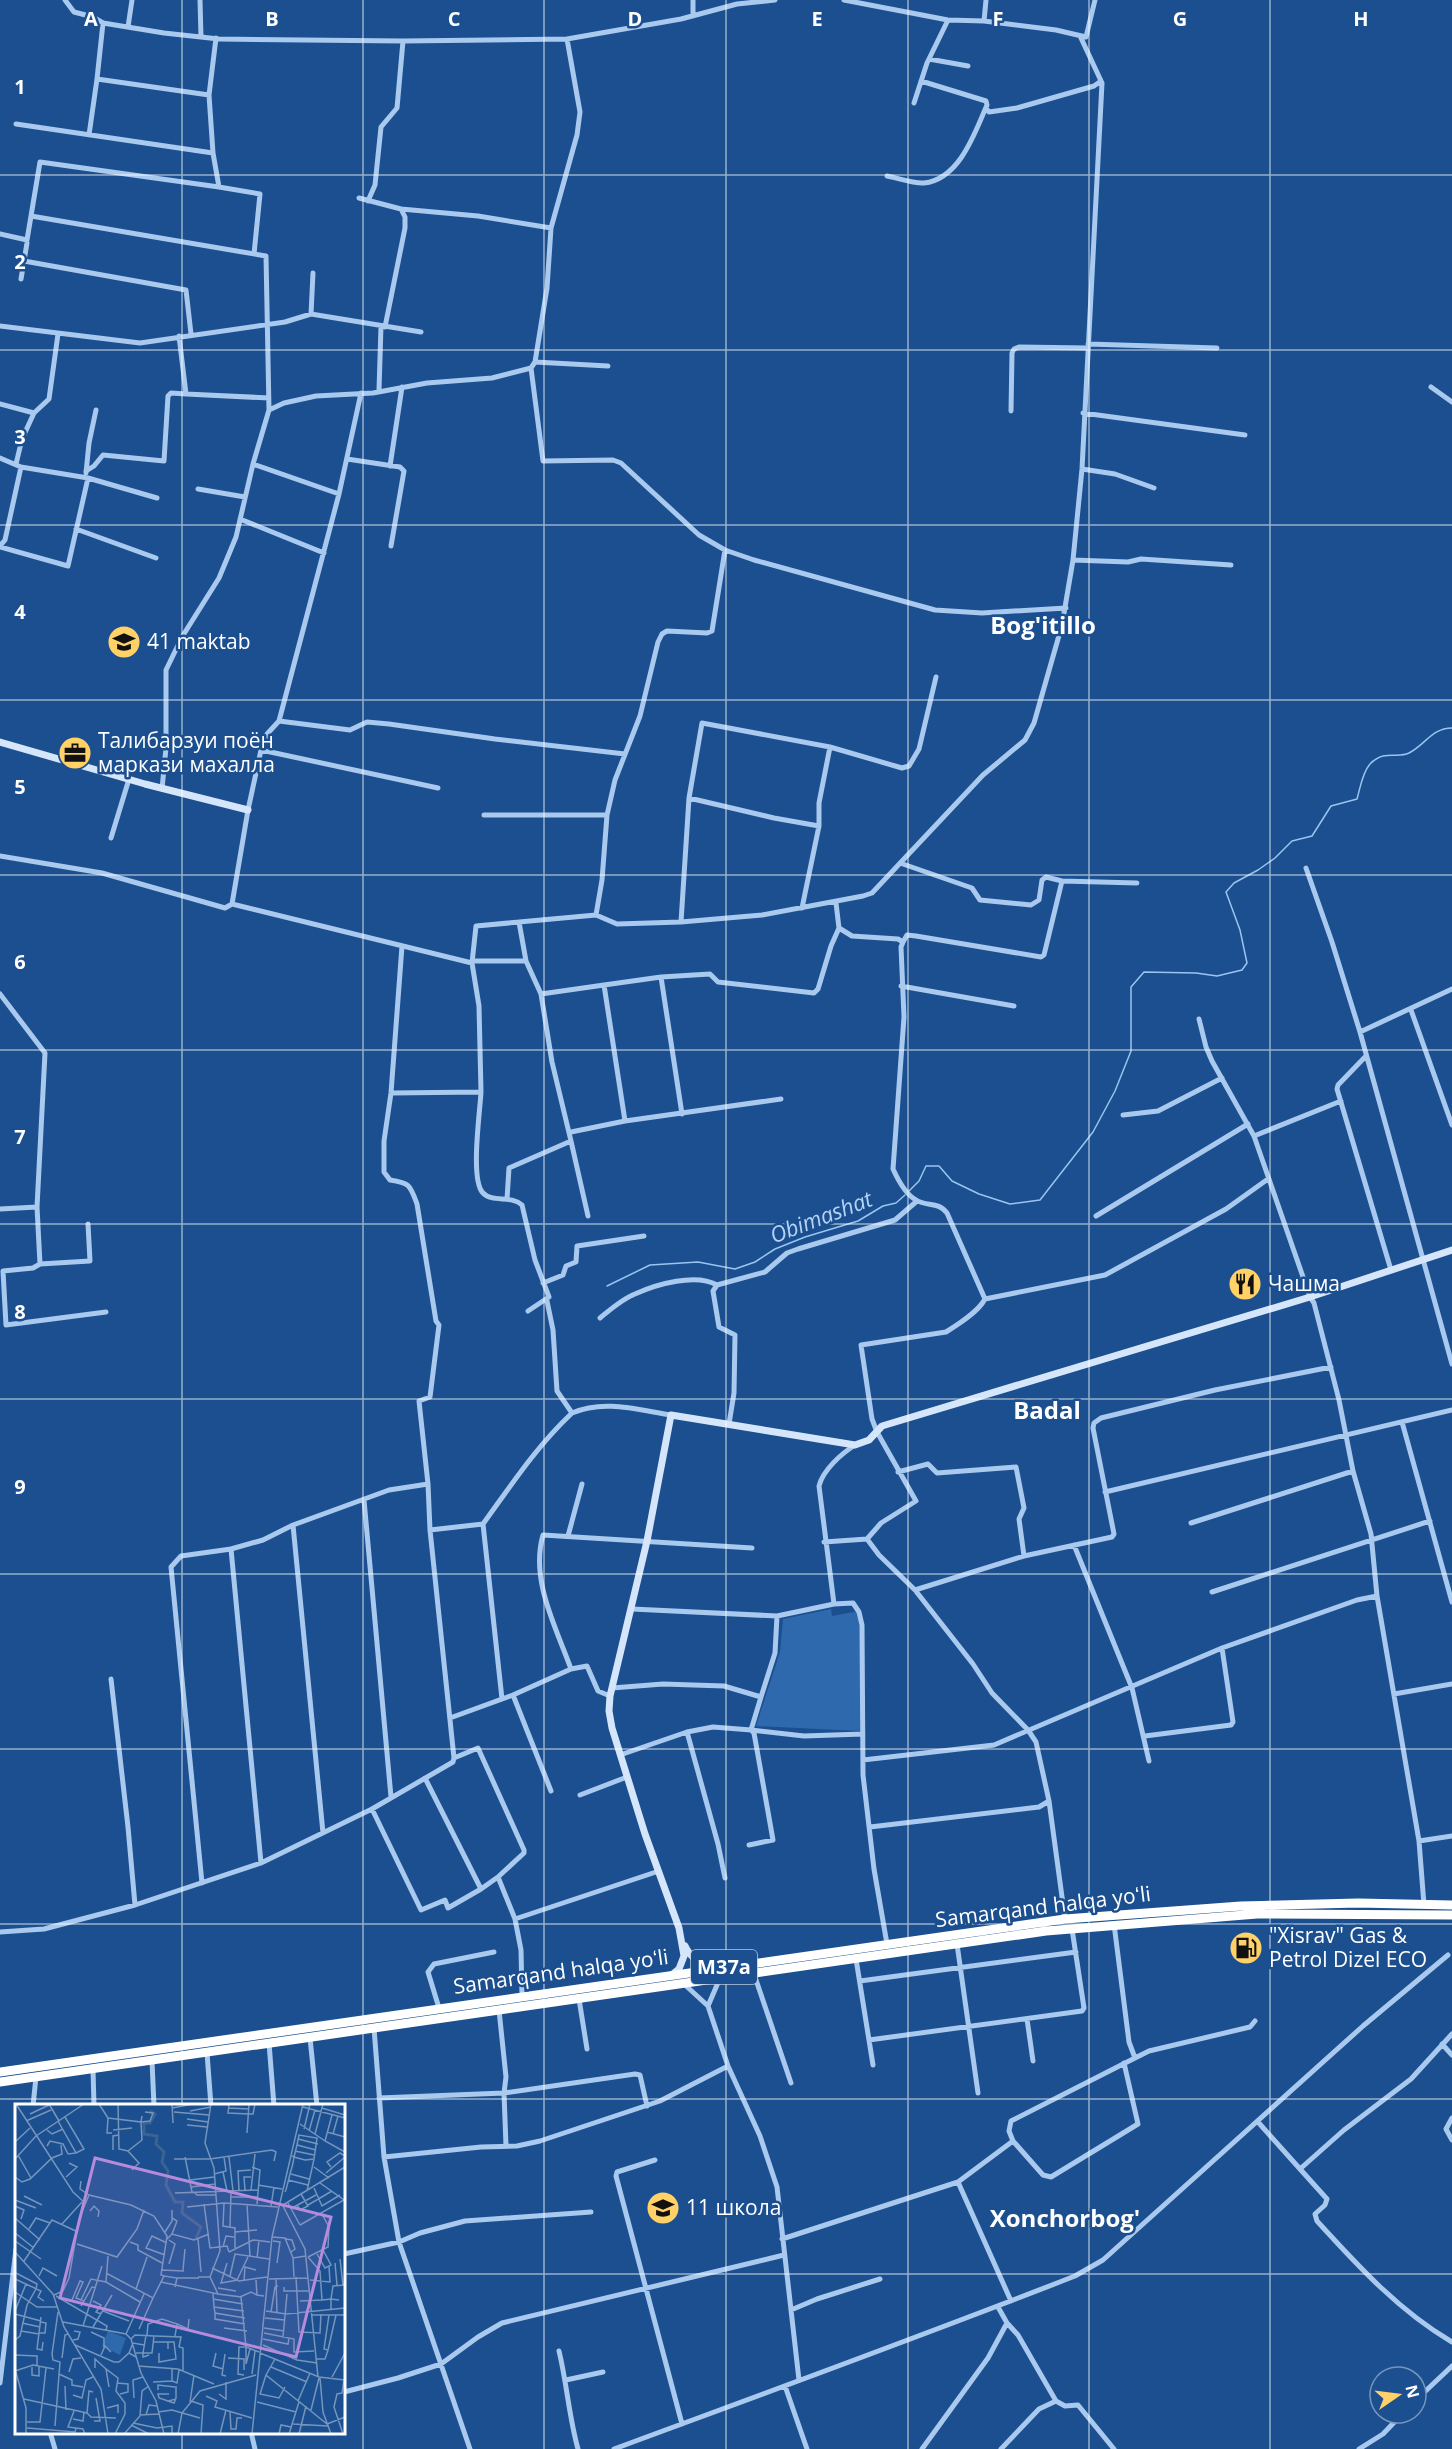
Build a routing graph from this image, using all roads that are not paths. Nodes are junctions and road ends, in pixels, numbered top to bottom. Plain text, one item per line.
1 (64, 0) edge
2 (132, 0) edge
3 (200, 0) edge
4 (693, 0) edge
5 (775, 0) edge
6 (844, 0) edge
7 (986, 0) edge
8 (1095, 0) edge
9 (693, 16) junction
10 (948, 20) junction
11 (984, 21) junction
12 (103, 23) junction
13 (128, 27) junction
14 (201, 37) junction
15 (216, 38) junction
16 (1080, 38) junction
17 (567, 39) junction
18 (403, 41) junction
19 (929, 59) junction
20 (968, 66) dead end
21 (97, 79) junction
22 (921, 81) junction
23 (1101, 81) junction
24 (209, 95) junction
25 (914, 103) dead end
26 (986, 108) junction
27 (16, 124) dead end
28 (88, 135) junction
29 (213, 153) junction
30 (887, 176) dead end
31 (219, 187) junction
32 (359, 198) dead end
33 (368, 201) junction
34 (401, 209) junction
35 (31, 216) junction
36 (551, 228) junction
37 (0, 234) edge
38 (27, 243) dead end
39 (254, 254) junction
40 (24, 261) junction
41 (313, 273) dead end
42 (21, 279) dead end
43 (310, 314) junction
44 (267, 323) junction
45 (0, 326) edge
46 (383, 326) junction
47 (421, 332) dead end
48 (58, 334) junction
49 (191, 334) junction
50 (179, 336) junction
51 (1088, 346) junction
52 (1217, 348) dead end
53 (535, 362) junction
54 (608, 366) dead end
55 (531, 369) junction
56 (402, 387) junction
57 (1431, 387) dead end
58 (379, 390) junction
59 (361, 393) junction
60 (186, 394) junction
61 (269, 398) junction
62 (1452, 402) edge
63 (0, 404) edge
64 (96, 410) dead end
65 (269, 410) junction
66 (1011, 411) dead end
67 (34, 413) junction
68 (1083, 413) junction
69 (1245, 435) dead end
70 (0, 458) edge
71 (347, 459) junction
72 (253, 464) junction
73 (19, 465) junction
74 (390, 466) junction
75 (1082, 469) junction
76 (86, 475) junction
77 (1154, 488) dead end
78 (198, 489) dead end
79 (339, 494) junction
80 (245, 497) junction
81 (157, 498) dead end
82 (240, 519) junction
83 (76, 529) junction
84 (391, 546) dead end
85 (0, 547) edge
86 (725, 550) junction
87 (324, 553) junction
88 (156, 558) dead end
89 (1073, 560) junction
90 (1231, 565) dead end
91 (1066, 608) junction
92 (936, 677) dead end
93 (279, 721) junction
94 (0, 742) edge
95 (830, 747) junction
96 (261, 750) junction
97 (625, 754) junction
98 (129, 779) junction
99 (438, 788) dead end
100 (162, 789) junction
101 (689, 798) junction
102 (248, 810) junction
103 (484, 815) dead end
104 (607, 816) junction
105 (819, 826) junction
106 (111, 838) dead end
107 (0, 856) edge
108 (900, 863) junction
109 (1306, 868) dead end
110 (1062, 881) junction
111 (1137, 883) dead end
112 (836, 903) junction
113 (232, 904) junction
114 (802, 908) junction
115 (596, 915) junction
116 (519, 922) junction
117 (681, 922) junction
118 (839, 928) junction
119 (903, 942) junction
120 (402, 946) junction
121 (526, 961) junction
122 (472, 962) junction
123 (661, 977) junction
124 (604, 985) junction
125 (902, 986) junction
126 (1452, 989) edge
127 (0, 994) edge
128 (541, 994) junction
129 (1014, 1006) dead end
130 (1411, 1010) junction
131 (1199, 1019) dead end
132 (1360, 1032) junction
133 (1366, 1056) junction
134 (1222, 1078) junction
135 (481, 1092) junction
136 (391, 1093) junction
137 (781, 1099) dead end
138 (1341, 1101) junction
139 (682, 1114) junction
140 (1123, 1115) dead end
141 (625, 1121) junction
142 (1248, 1124) junction
143 (1452, 1125) edge
144 (571, 1132) junction
145 (1254, 1136) junction
146 (571, 1141) junction
147 (1268, 1179) junction
148 (507, 1199) junction
149 (917, 1201) junction
150 (37, 1208) junction
151 (0, 1209) edge
152 (588, 1216) dead end
153 (1096, 1216) dead end
154 (88, 1224) dead end
155 (644, 1236) dead end
156 (1452, 1250) edge
157 (1422, 1259) junction
158 (40, 1264) junction
159 (1391, 1270) junction
160 (1, 1272) edge
161 (543, 1283) junction
162 (717, 1285) junction
163 (1310, 1297) junction
164 (985, 1299) junction
165 (547, 1300) junction
166 (528, 1311) dead end
167 (106, 1312) dead end
168 (600, 1318) dead end
169 (1452, 1364) edge
170 (1331, 1367) junction
171 (1452, 1410) edge
172 (572, 1413) junction
173 (671, 1415) junction
174 (1402, 1422) junction
175 (729, 1424) junction
176 (877, 1432) junction
177 (1345, 1435) junction
178 (855, 1445) junction
179 (1353, 1471) junction
180 (898, 1472) junction
181 (428, 1484) junction
182 (582, 1484) dead end
183 (1106, 1492) junction
184 (364, 1500) junction
185 (1430, 1521) junction
186 (1191, 1523) dead end
187 (483, 1524) junction
188 (293, 1525) junction
189 (430, 1530) junction
190 (568, 1536) junction
191 (867, 1539) junction
192 (1372, 1540) junction
193 (646, 1541) junction
194 (824, 1542) junction
195 (1074, 1545) junction
196 (752, 1548) dead end
197 (231, 1549) junction
198 (1024, 1556) junction
199 (915, 1590) junction
200 (1212, 1592) dead end
201 (1377, 1596) junction
202 (1452, 1602) edge
203 (834, 1604) junction
204 (632, 1609) junction
205 (777, 1616) junction
206 (1222, 1648) junction
207 (571, 1669) junction
208 (111, 1679) dead end
209 (1452, 1684) edge
210 (1132, 1688) junction
211 (611, 1692) junction
212 (1394, 1694) junction
213 (513, 1695) junction
214 (761, 1697) junction
215 (502, 1699) junction
216 (450, 1718) junction
217 (751, 1730) junction
218 (1028, 1730) junction
219 (687, 1732) junction
220 (863, 1734) junction
221 (1145, 1736) junction
222 (620, 1755) junction
223 (454, 1758) junction
224 (863, 1760) junction
225 (1149, 1761) dead end
226 (627, 1777) junction
227 (425, 1778) junction
228 (551, 1791) dead end
229 (580, 1795) dead end
230 (391, 1797) junction
231 (1049, 1801) junction
232 (372, 1809) junction
233 (870, 1827) junction
234 (323, 1833) junction
235 (1452, 1836) edge
236 (1419, 1841) junction
237 (749, 1845) dead end
238 (261, 1863) junction
239 (659, 1871) junction
240 (498, 1877) junction
241 (725, 1878) dead end
242 (202, 1883) junction
243 (481, 1890) junction
244 (135, 1905) junction
245 (1424, 1905) junction
246 (1452, 1905) edge
247 (1189, 1913) junction
248 (1452, 1915) edge
249 (515, 1919) junction
250 (1065, 1919) junction
251 (1114, 1924) junction
252 (1072, 1929) junction
253 (0, 1932) edge
254 (682, 1941) junction
255 (887, 1944) junction
256 (957, 1944) junction
257 (494, 1952) dead end
258 (1076, 1952) junction
259 (1451, 1955) edge
260 (838, 1956) junction
261 (856, 1959) junction
262 (960, 1967) junction
263 (714, 1968) junction
264 (673, 1974) junction
265 (754, 1974) junction
266 (720, 1978) junction
267 (860, 1981) junction
268 (684, 1984) junction
269 (581, 1988) junction
270 (522, 1996) junction
271 (581, 1999) junction
272 (708, 2006) junction
273 (440, 2008) junction
274 (499, 2010) junction
275 (1027, 2019) junction
276 (1255, 2020) dead end
277 (969, 2027) junction
278 (374, 2028) junction
279 (1452, 2034) edge
280 (310, 2038) junction
281 (869, 2040) junction
282 (269, 2043) junction
283 (1442, 2044) junction
284 (587, 2049) dead end
285 (207, 2053) junction
286 (1452, 2055) edge
287 (1135, 2058) junction
288 (152, 2061) junction
289 (1033, 2061) dead end
290 (1124, 2063) junction
291 (873, 2065) dead end
292 (729, 2066) junction
293 (93, 2068) junction
294 (0, 2072) edge
295 (36, 2077) junction
296 (0, 2082) edge
297 (791, 2083) dead end
298 (504, 2093) junction
299 (978, 2093) dead end
300 (379, 2098) junction
301 (33, 2104) edge
302 (94, 2104) edge
303 (154, 2104) edge
304 (211, 2104) edge
305 (274, 2104) edge
306 (317, 2104) edge
307 (647, 2106) junction
308 (1452, 2118) edge
309 (1258, 2122) junction
310 (1452, 2140) edge
311 (1013, 2141) junction
312 (507, 2145) junction
313 (384, 2157) junction
314 (655, 2160) dead end
315 (1299, 2169) junction
316 (958, 2182) junction
317 (591, 2212) dead end
318 (782, 2239) junction
319 (399, 2242) junction
320 (345, 2254) edge
321 (784, 2255) junction
322 (15, 2257) edge
323 (880, 2279) dead end
324 (645, 2288) junction
325 (1011, 2301) junction
326 (998, 2307) junction
327 (791, 2310) junction
328 (1008, 2323) junction
329 (1452, 2343) edge
330 (559, 2351) dead end
331 (441, 2364) junction
332 (1452, 2366) edge
333 (603, 2372) dead end
334 (566, 2380) junction
335 (800, 2380) junction
336 (0, 2383) edge
337 (785, 2386) junction
338 (1428, 2389) edge
339 (345, 2392) edge
340 (1056, 2401) junction
341 (682, 2424) junction
342 (1392, 2425) edge
343 (50, 2434) edge
344 (251, 2434) edge
345 (55, 2449) edge
346 (255, 2449) edge
347 (470, 2449) edge
348 (578, 2449) edge
349 (614, 2449) edge
350 (807, 2449) edge
351 (922, 2449) edge
352 (1001, 2449) edge
353 (1114, 2449) edge
354 (1359, 2449) edge

1 - 12 street
2 - 13 street
3 - 14 street
4 - 9 street
5 - 9 street
6 - 10 street
7 - 11 street
8 - 16 street
9 - 17 street
10 - 11 street
10 - 19 street
11 - 16 street
12 - 13 street
12 - 21 street
13 - 14 street
14 - 15 street
15 - 18 street
15 - 24 street
16 - 23 street
17 - 18 street
17 - 36 street
18 - 33 street
19 - 20 street
19 - 22 street
21 - 24 street
21 - 28 street
22 - 25 street
22 - 26 street
23 - 26 street
23 - 51 street
24 - 29 street
26 - 30 street
27 - 28 street
28 - 29 street
29 - 31 street
31 - 35 street
31 - 39 street
32 - 33 street
33 - 34 street
34 - 36 street
34 - 46 street
35 - 37 street
35 - 39 street
36 - 53 street
38 - 40 street
39 - 44 street
40 - 42 street
40 - 49 street
41 - 43 street
43 - 44 street
43 - 46 street
44 - 49 street
44 - 61 street
45 - 48 street
46 - 47 street
46 - 58 street
48 - 50 street
48 - 67 street
49 - 50 street
50 - 60 street
51 - 52 street
51 - 66 street
51 - 68 street
53 - 54 street
53 - 55 street
55 - 56 street
55 - 86 street
56 - 58 street
56 - 74 street
57 - 62 street
58 - 59 street
59 - 65 street
59 - 71 street
60 - 61 street
60 - 76 street
61 - 65 street
63 - 67 street
64 - 76 street
65 - 72 street
67 - 73 street
68 - 69 street
68 - 75 street
70 - 73 street
71 - 74 street
71 - 79 street
72 - 79 street
72 - 80 street
73 - 76 street
73 - 85 street
74 - 84 street
75 - 77 street
75 - 89 street
76 - 81 street
76 - 83 street
78 - 80 street
79 - 87 street
80 - 82 street
82 - 87 street
82 - 100 street
83 - 85 street
83 - 88 street
86 - 91 street
86 - 97 street
87 - 93 street
89 - 90 street
89 - 91 street
91 - 108 street
92 - 95 street
93 - 96 street
93 - 97 street
94 - 98 street
95 - 101 street
95 - 105 street
96 - 99 street
96 - 102 street
97 - 104 street
98 - 100 street
98 - 106 street
100 - 102 street
101 - 105 street
101 - 117 street
102 - 113 street
103 - 104 street
104 - 115 street
105 - 114 street
107 - 113 street
108 - 110 street
108 - 112 street
109 - 132 street
110 - 111 street
110 - 119 street
112 - 114 street
112 - 118 street
113 - 120 street
114 - 117 street
115 - 116 street
115 - 117 street
116 - 121 street
116 - 122 street
118 - 119 street
118 - 123 street
119 - 125 street
120 - 122 street
120 - 136 street
121 - 122 street
121 - 128 street
122 - 135 street
123 - 124 street
123 - 139 street
124 - 128 street
124 - 141 street
125 - 129 street
125 - 149 street
126 - 130 street
127 - 150 street
128 - 144 street
130 - 132 street
130 - 143 street
131 - 134 street
132 - 133 street
133 - 138 street
133 - 157 street
134 - 140 street
134 - 142 street
135 - 136 street
135 - 148 street
136 - 181 street
137 - 139 street
138 - 145 street
138 - 159 street
139 - 141 street
141 - 144 street
142 - 145 street
142 - 153 street
144 - 146 street
145 - 147 street
146 - 148 street
146 - 152 street
147 - 163 street
147 - 164 street
148 - 161 street
149 - 162 street
149 - 164 street
150 - 151 street
150 - 158 street
154 - 158 street
155 - 161 street
156 - 157 street
157 - 159 street
157 - 169 street
158 - 160 street
159 - 163 street
160 - 167 street
161 - 165 street
162 - 168 street
162 - 175 street
163 - 170 street
163 - 176 street
164 - 176 street
165 - 166 street
165 - 172 street
170 - 177 street
170 - 183 street
171 - 174 street
172 - 173 street
172 - 187 street
173 - 175 street
173 - 193 street
174 - 177 street
174 - 185 street
175 - 178 street
176 - 178 street
176 - 180 street
177 - 179 street
177 - 183 street
178 - 194 street
179 - 186 street
179 - 192 street
180 - 191 street
180 - 198 street
181 - 184 street
181 - 189 street
182 - 190 street
183 - 195 street
184 - 188 street
184 - 230 street
185 - 192 street
185 - 202 street
187 - 189 street
187 - 215 street
188 - 197 street
188 - 234 street
189 - 216 street
190 - 193 street
190 - 207 street
191 - 194 street
191 - 199 street
192 - 200 street
192 - 201 street
193 - 196 street
193 - 204 street
194 - 203 street
195 - 198 street
195 - 210 street
197 - 238 street
197 - 242 street
198 - 199 street
199 - 218 street
201 - 206 street
201 - 212 street
203 - 205 street
203 - 220 street
204 - 205 street
204 - 211 street
205 - 214 street
206 - 210 street
206 - 221 street
207 - 211 street
207 - 213 street
208 - 244 street
209 - 212 street
210 - 218 street
210 - 221 street
211 - 214 street
211 - 222 street
212 - 236 street
213 - 215 street
213 - 228 street
214 - 217 street
215 - 216 street
216 - 223 street
217 - 219 street
217 - 220 street
217 - 237 street
218 - 224 street
218 - 231 street
219 - 222 street
219 - 241 street
220 - 224 street
221 - 225 street
222 - 226 street
223 - 227 street
223 - 240 street
224 - 233 street
226 - 229 street
226 - 239 street
227 - 230 street
227 - 243 street
230 - 232 street
231 - 233 street
231 - 250 street
232 - 234 street
232 - 243 street
233 - 255 street
234 - 238 street
235 - 236 street
236 - 245 street
238 - 242 street
239 - 249 street
239 - 254 street
240 - 243 street
240 - 249 street
242 - 244 street
244 - 253 street
245 - 246 highway, Samarqand halqa yoʻli / M37a
245 - 247 highway, Samarqand halqa yoʻli / M37a
247 - 248 highway, Samarqand halqa yoʻli / M37a
247 - 250 highway, Samarqand halqa yoʻli / M37a
247 - 251 highway, Samarqand halqa yoʻli / M37a
249 - 270 street
250 - 255 highway, Samarqand halqa yoʻli / M37a
251 - 252 highway, Samarqand halqa yoʻli / M37a
251 - 287 street
252 - 256 highway, Samarqand halqa yoʻli / M37a
252 - 258 street
254 - 263 street
254 - 264 street
255 - 260 highway, Samarqand halqa yoʻli / M37a
256 - 261 highway, Samarqand halqa yoʻli / M37a
256 - 262 street
257 - 273 street
258 - 262 street
258 - 275 street
259 - 309 street
260 - 261 highway, Samarqand halqa yoʻli / M37a
260 - 263 highway, Samarqand halqa yoʻli / M37a
260 - 265 highway, Samarqand halqa yoʻli / M37a
261 - 267 street
262 - 267 street
262 - 277 street
263 - 264 highway, Samarqand halqa yoʻli / M37a
264 - 269 highway, Samarqand halqa yoʻli / M37a
265 - 266 highway, Samarqand halqa yoʻli / M37a
265 - 297 street
266 - 268 highway, Samarqand halqa yoʻli / M37a
266 - 272 street
267 - 281 street
268 - 271 highway, Samarqand halqa yoʻli / M37a
268 - 272 street
269 - 270 highway, Samarqand halqa yoʻli / M37a
269 - 271 highway
270 - 273 highway, Samarqand halqa yoʻli / M37a
271 - 274 highway, Samarqand halqa yoʻli / M37a
271 - 284 street
272 - 292 street
273 - 294 highway, Samarqand halqa yoʻli / M37a
274 - 278 highway, Samarqand halqa yoʻli / M37a
274 - 298 street
275 - 277 street
275 - 289 street
276 - 287 street
277 - 281 street
277 - 299 street
278 - 280 highway, Samarqand halqa yoʻli / M37a
278 - 300 street
279 - 283 street
280 - 282 highway, Samarqand halqa yoʻli / M37a
280 - 306 street
281 - 291 street
282 - 285 highway, Samarqand halqa yoʻli / M37a
282 - 305 street
283 - 286 street
283 - 315 street
285 - 288 highway, Samarqand halqa yoʻli / M37a
285 - 304 street
287 - 290 street
288 - 293 highway, Samarqand halqa yoʻli / M37a
288 - 303 street
290 - 311 street
290 - 311 street
292 - 307 street
292 - 318 street
293 - 295 highway, Samarqand halqa yoʻli / M37a
293 - 302 street
295 - 296 highway, Samarqand halqa yoʻli / M37a
295 - 301 street
298 - 300 street
298 - 307 street
298 - 312 street
300 - 313 street
307 - 312 street
308 - 310 street
309 - 315 street
309 - 325 street
311 - 316 street
312 - 313 street
313 - 319 street
314 - 324 street
315 - 329 street
316 - 318 street
316 - 325 street
317 - 319 street
318 - 321 street
319 - 320 street
319 - 331 street
321 - 324 street
321 - 327 street
322 - 336 street
323 - 327 street
324 - 331 street
324 - 341 street
325 - 326 street
326 - 328 street
326 - 335 street
327 - 335 street
328 - 340 street
328 - 351 street
330 - 334 street
331 - 339 street
331 - 347 street
332 - 338 street
333 - 334 street
334 - 348 street
335 - 337 street
337 - 341 street
337 - 350 street
340 - 352 street
340 - 353 street
341 - 349 street
342 - 354 street
343 - 345 street
344 - 346 street

